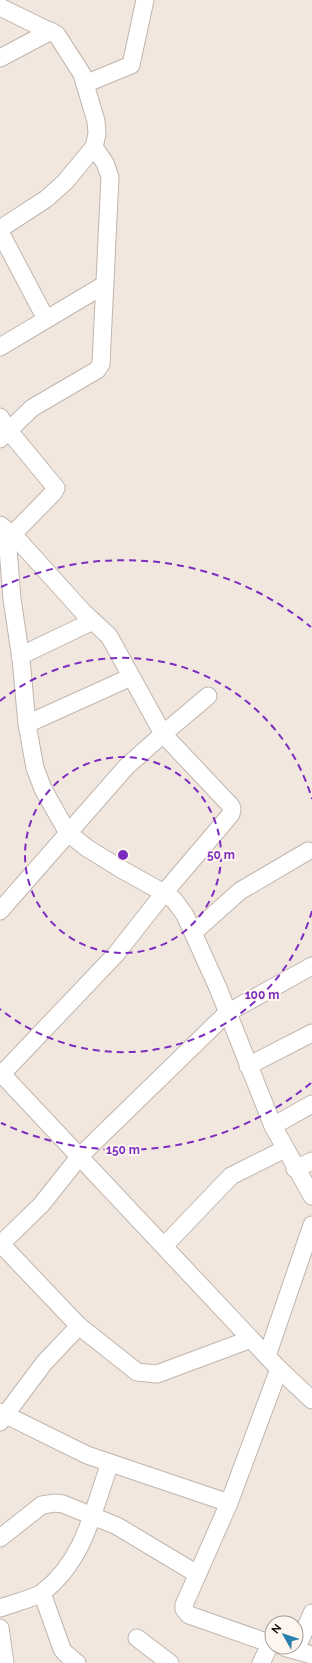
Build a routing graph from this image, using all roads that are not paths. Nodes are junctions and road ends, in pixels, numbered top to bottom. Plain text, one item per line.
1 (145, 0) edge
2 (0, 7) edge
3 (51, 31) junction
4 (0, 58) edge
5 (85, 84) junction
6 (94, 147) junction
7 (0, 229) edge
8 (0, 232) edge
9 (104, 285) junction
10 (46, 319) junction
11 (0, 347) edge
12 (3, 429) edge
13 (5, 533) edge
14 (93, 621) junction
15 (20, 656) junction
16 (132, 677) junction
17 (208, 696) dead end
18 (27, 724) junction
19 (163, 734) junction
20 (68, 833) junction
21 (308, 851) dead end
22 (164, 893) junction
23 (0, 911) edge
24 (194, 932) junction
25 (312, 966) edge
26 (227, 1013) junction
27 (312, 1032) edge
28 (248, 1066) junction
29 (1, 1074) edge
30 (312, 1104) edge
31 (273, 1126) junction
32 (285, 1149) junction
33 (80, 1156) junction
34 (312, 1161) edge
35 (295, 1168) junction
36 (312, 1196) edge
37 (312, 1225) edge
38 (0, 1244) edge
39 (164, 1246) junction
40 (80, 1326) junction
41 (251, 1339) junction
42 (267, 1356) junction
43 (279, 1369) junction
44 (312, 1400) edge
45 (2, 1417) edge
46 (110, 1463) junction
47 (229, 1503) junction
48 (92, 1517) junction
49 (0, 1538) edge
50 (197, 1574) junction
51 (42, 1593) junction
52 (0, 1608) edge
53 (312, 1613) edge
54 (304, 1624) edge
55 (0, 1628) edge
56 (137, 1638) dead end
57 (264, 1640) edge
58 (275, 1655) edge
59 (5, 1663) edge
60 (77, 1663) edge
61 (170, 1663) edge
62 (261, 1663) edge

1 - 5 street
2 - 3 street
3 - 4 street
3 - 5 street
5 - 6 street
6 - 7 street
6 - 9 street
8 - 10 street
9 - 10 street
9 - 12 street
10 - 11 street
12 - 13 street
13 - 14 street
13 - 15 street
14 - 15 street
14 - 16 street
15 - 18 street
16 - 18 street
16 - 19 street
17 - 19 street
18 - 20 street
19 - 20 street
19 - 22 street
20 - 22 street
20 - 23 street
21 - 24 street
22 - 24 street
22 - 29 street
24 - 26 street
25 - 26 street
26 - 28 street
26 - 33 street
27 - 28 street
28 - 31 street
29 - 33 street
30 - 31 street
31 - 32 street
32 - 35 street
32 - 39 street
33 - 38 street
33 - 39 street
34 - 35 street
35 - 36 street
37 - 42 street
38 - 40 street
39 - 41 street
40 - 41 street
40 - 45 street
41 - 42 street
42 - 43 street
43 - 44 street
43 - 47 street
45 - 46 street
46 - 47 street
46 - 48 street
47 - 50 street
48 - 49 street
48 - 50 street
48 - 51 street
50 - 57 street
51 - 52 street
51 - 60 street
53 - 54 street
55 - 59 street
56 - 61 street
58 - 62 street

